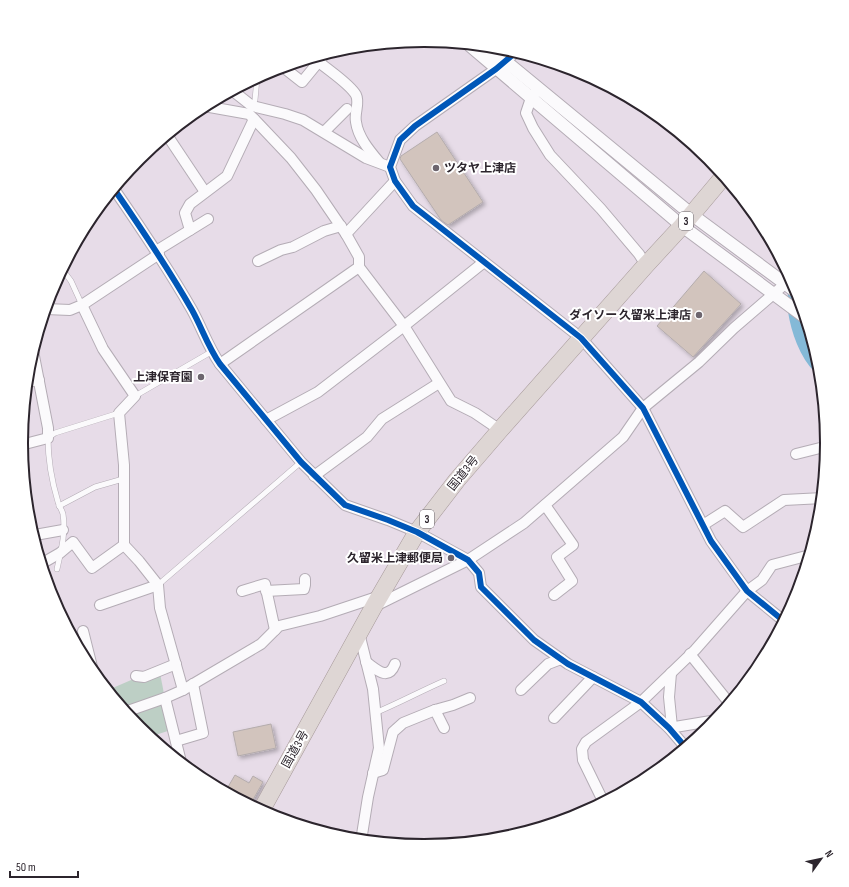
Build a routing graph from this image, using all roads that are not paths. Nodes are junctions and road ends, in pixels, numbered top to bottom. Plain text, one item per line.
1 (475, 50) edge
2 (497, 54) edge
3 (510, 57) edge
4 (324, 60) edge
5 (505, 61) junction
6 (319, 62) edge
7 (496, 69) junction
8 (288, 71) edge
9 (256, 85) edge
10 (534, 94) junction
11 (236, 95) edge
12 (214, 107) edge
13 (347, 109) dead end
14 (252, 113) junction
15 (324, 132) junction
16 (170, 140) edge
17 (380, 163) junction
18 (390, 168) junction
19 (721, 180) edge
20 (395, 181) junction
21 (205, 192) junction
22 (117, 193) edge
23 (208, 219) dead end
24 (686, 220) junction
25 (190, 230) junction
26 (344, 230) junction
27 (157, 253) junction
28 (258, 261) dead end
29 (484, 262) junction
30 (646, 265) junction
31 (359, 267) junction
32 (66, 274) edge
33 (785, 279) edge
34 (787, 282) edge
35 (773, 294) junction
36 (82, 305) junction
37 (52, 309) edge
38 (799, 313) edge
39 (404, 326) junction
40 (581, 338) junction
41 (211, 352) junction
42 (220, 364) junction
43 (36, 366) edge
44 (39, 380) junction
45 (33, 381) edge
46 (439, 383) junction
47 (135, 396) junction
48 (643, 408) junction
49 (119, 413) junction
50 (266, 420) junction
51 (500, 430) junction
52 (48, 438) junction
53 (28, 443) edge
54 (821, 448) edge
55 (796, 454) dead end
56 (301, 462) junction
57 (314, 476) junction
58 (123, 479) junction
59 (817, 498) edge
60 (545, 504) junction
61 (59, 506) junction
62 (703, 525) junction
63 (64, 530) junction
64 (417, 532) junction
65 (39, 534) edge
66 (124, 545) junction
67 (60, 553) junction
68 (804, 557) edge
69 (468, 560) junction
70 (46, 561) edge
71 (57, 569) dead end
72 (305, 579) dead end
73 (158, 585) junction
74 (242, 591) dead end
75 (266, 591) junction
76 (747, 592) junction
77 (554, 595) dead end
78 (377, 601) junction
79 (100, 606) dead end
80 (780, 618) edge
81 (83, 630) dead end
82 (275, 630) junction
83 (359, 633) junction
84 (89, 654) edge
85 (690, 654) junction
86 (561, 659) junction
87 (366, 662) junction
88 (176, 664) junction
89 (395, 664) dead end
90 (671, 673) junction
91 (136, 676) dead end
92 (592, 677) junction
93 (444, 681) dead end
94 (193, 684) junction
95 (183, 690) junction
96 (521, 690) dead end
97 (165, 698) junction
98 (470, 698) dead end
99 (727, 700) edge
100 (641, 702) junction
101 (131, 710) edge
102 (435, 710) junction
103 (375, 713) junction
104 (554, 718) dead end
105 (707, 721) edge
106 (671, 727) junction
107 (444, 728) dead end
108 (176, 741) junction
109 (683, 745) edge
110 (179, 755) edge
111 (373, 773) junction
112 (602, 798) edge
113 (264, 806) edge
114 (362, 835) edge

1 - 7 street
2 - 5 street
3 - 5 street
4 - 17 street
5 - 7 street
5 - 10 street
6 - 8 street
7 - 10 street
7 - 18 street
9 - 14 lane
10 - 24 street
10 - 30 street
11 - 14 street
12 - 14 street
13 - 15 street
14 - 15 street
14 - 21 street
14 - 26 street
15 - 17 street
16 - 21 street
17 - 18 street
18 - 20 street
19 - 24 highway, 国道3号 / 3
20 - 26 street
20 - 29 street
21 - 25 street
22 - 27 street
23 - 25 street
24 - 30 highway, 国道3号 / 3
24 - 33 street
24 - 35 street
25 - 27 street
26 - 28 street
26 - 31 street
27 - 36 street
27 - 41 street
29 - 39 street
29 - 40 street
30 - 40 highway, 国道3号 / 3
31 - 39 street
31 - 42 street
32 - 36 lane
34 - 35 street
35 - 38 street
35 - 48 street
36 - 37 street
36 - 47 street
39 - 46 street
39 - 50 street
40 - 48 street
40 - 51 highway, 国道3号 / 3
41 - 42 street
41 - 47 lane
42 - 50 street
43 - 44 street
44 - 45 street
44 - 52 street
46 - 51 street
46 - 57 street
47 - 49 street
48 - 60 street
48 - 62 street
49 - 52 lane
49 - 58 street
50 - 56 street
51 - 64 highway, 国道3号 / 3
52 - 53 street
52 - 61 lane
54 - 55 street
56 - 57 street
56 - 73 lane
57 - 64 street
58 - 61 lane
58 - 66 street
59 - 62 street
60 - 69 street
60 - 77 street
61 - 63 lane
62 - 76 street
63 - 65 street
63 - 67 lane
64 - 69 street
64 - 78 highway, 国道3号 / 3
66 - 67 street
66 - 73 street
67 - 70 street
67 - 71 lane
68 - 76 street
69 - 78 street
69 - 86 street
72 - 75 street
73 - 79 street
73 - 88 street
74 - 75 street
75 - 82 street
76 - 80 street
76 - 85 street
78 - 82 street
78 - 83 highway, 国道3号 / 3
81 - 84 street
82 - 94 street
83 - 87 street
83 - 113 highway, 国道3号 / 3
85 - 90 street
85 - 99 street
86 - 92 street
86 - 96 street
87 - 89 street
87 - 103 street
88 - 91 street
88 - 95 street
90 - 100 street
90 - 106 street
92 - 100 street
92 - 104 street
93 - 103 lane
94 - 95 street
94 - 108 street
95 - 97 street
97 - 101 street
97 - 108 street
98 - 102 street
100 - 106 street
100 - 112 street
102 - 107 street
102 - 111 street
103 - 111 street
105 - 106 street
106 - 109 street
108 - 110 street
111 - 114 street

